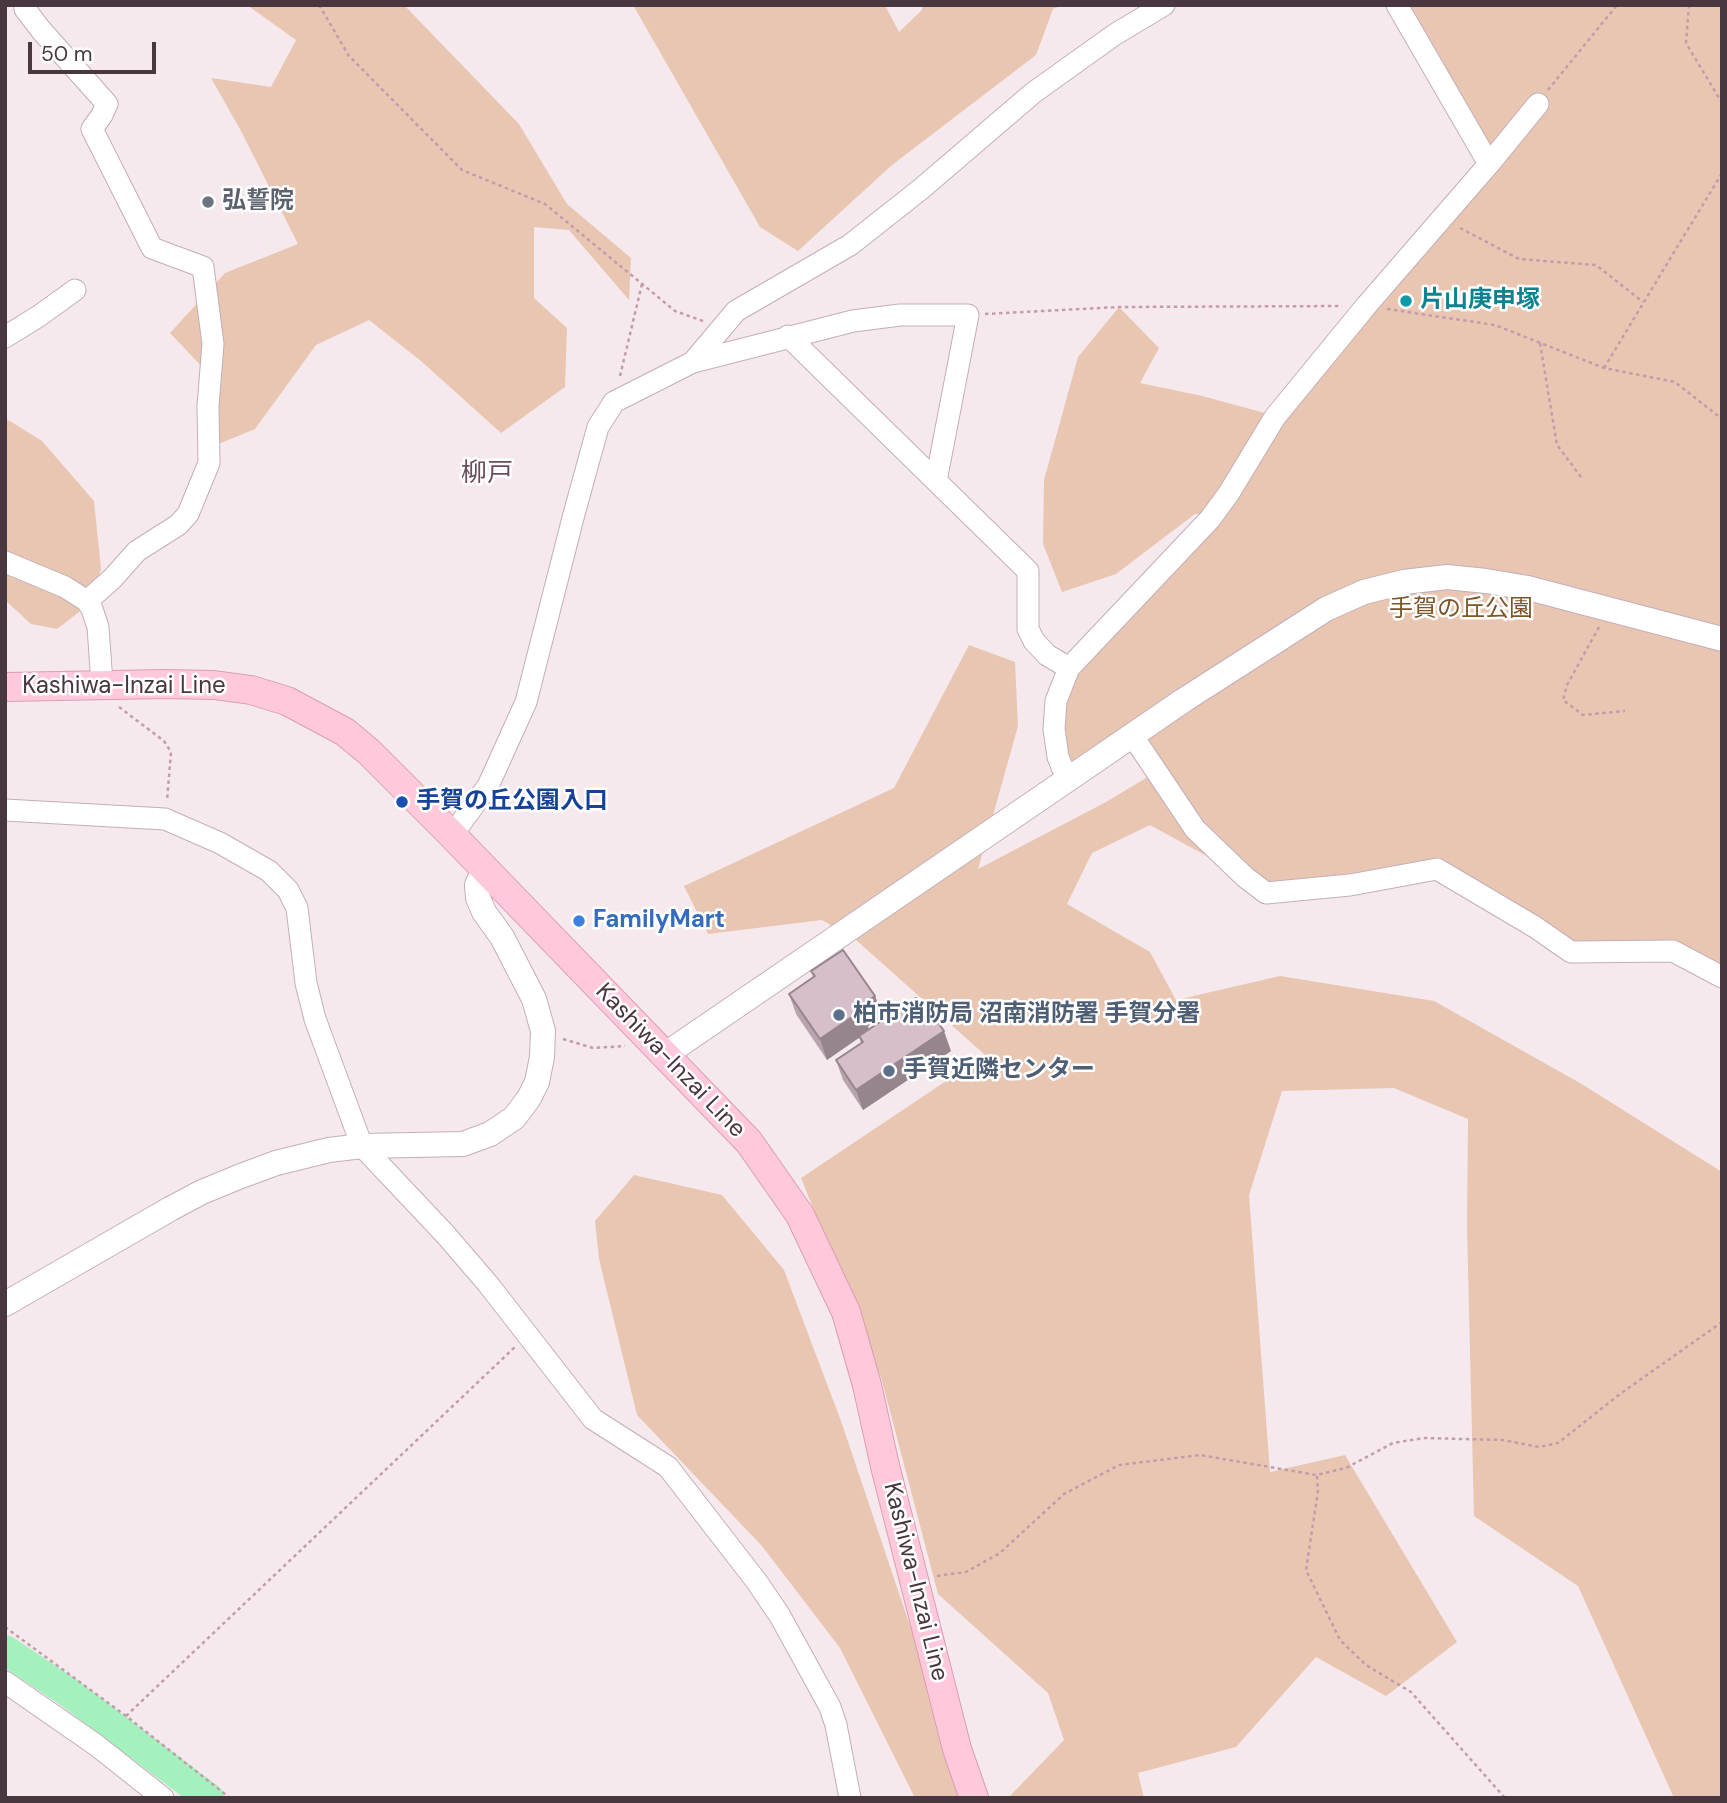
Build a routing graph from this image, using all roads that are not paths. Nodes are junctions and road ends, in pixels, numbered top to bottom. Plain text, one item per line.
1 (25, 5) edge
2 (1164, 5) edge
3 (1398, 5) edge
4 (1538, 104) road end
5 (1489, 164) junction
6 (75, 290) dead end
7 (788, 336) junction
8 (5, 337) edge
9 (693, 362) junction
10 (936, 481) junction
11 (5, 562) edge
12 (87, 601) junction
13 (1722, 639) edge
14 (1069, 668) junction
15 (5, 687) edge
16 (110, 695) junction
17 (1132, 735) junction
18 (1068, 779) junction
19 (5, 810) edge
20 (452, 835) junction
21 (484, 870) junction
22 (1722, 977) edge
23 (659, 1047) junction
24 (362, 1146) junction
25 (5, 1304) edge
26 (5, 1682) edge
27 (163, 1798) edge
28 (850, 1798) edge
29 (974, 1798) edge

1 - 12 street
2 - 9 street
3 - 5 street
4 - 5 street
5 - 14 street
6 - 8 street
7 - 9 street
7 - 10 street
7 - 10 street
9 - 20 street
10 - 14 street
11 - 12 street
12 - 16 street
13 - 17 street
14 - 18 street
15 - 16 main road, Kashiwa-Inzai Line
16 - 20 main road, Kashiwa-Inzai Line
17 - 18 street
17 - 22 street
18 - 23 street
19 - 24 street
20 - 21 main road, Kashiwa-Inzai Line
21 - 23 main road, Kashiwa-Inzai Line
21 - 24 street
23 - 29 main road, Kashiwa-Inzai Line
24 - 25 street
24 - 28 street
26 - 27 street

